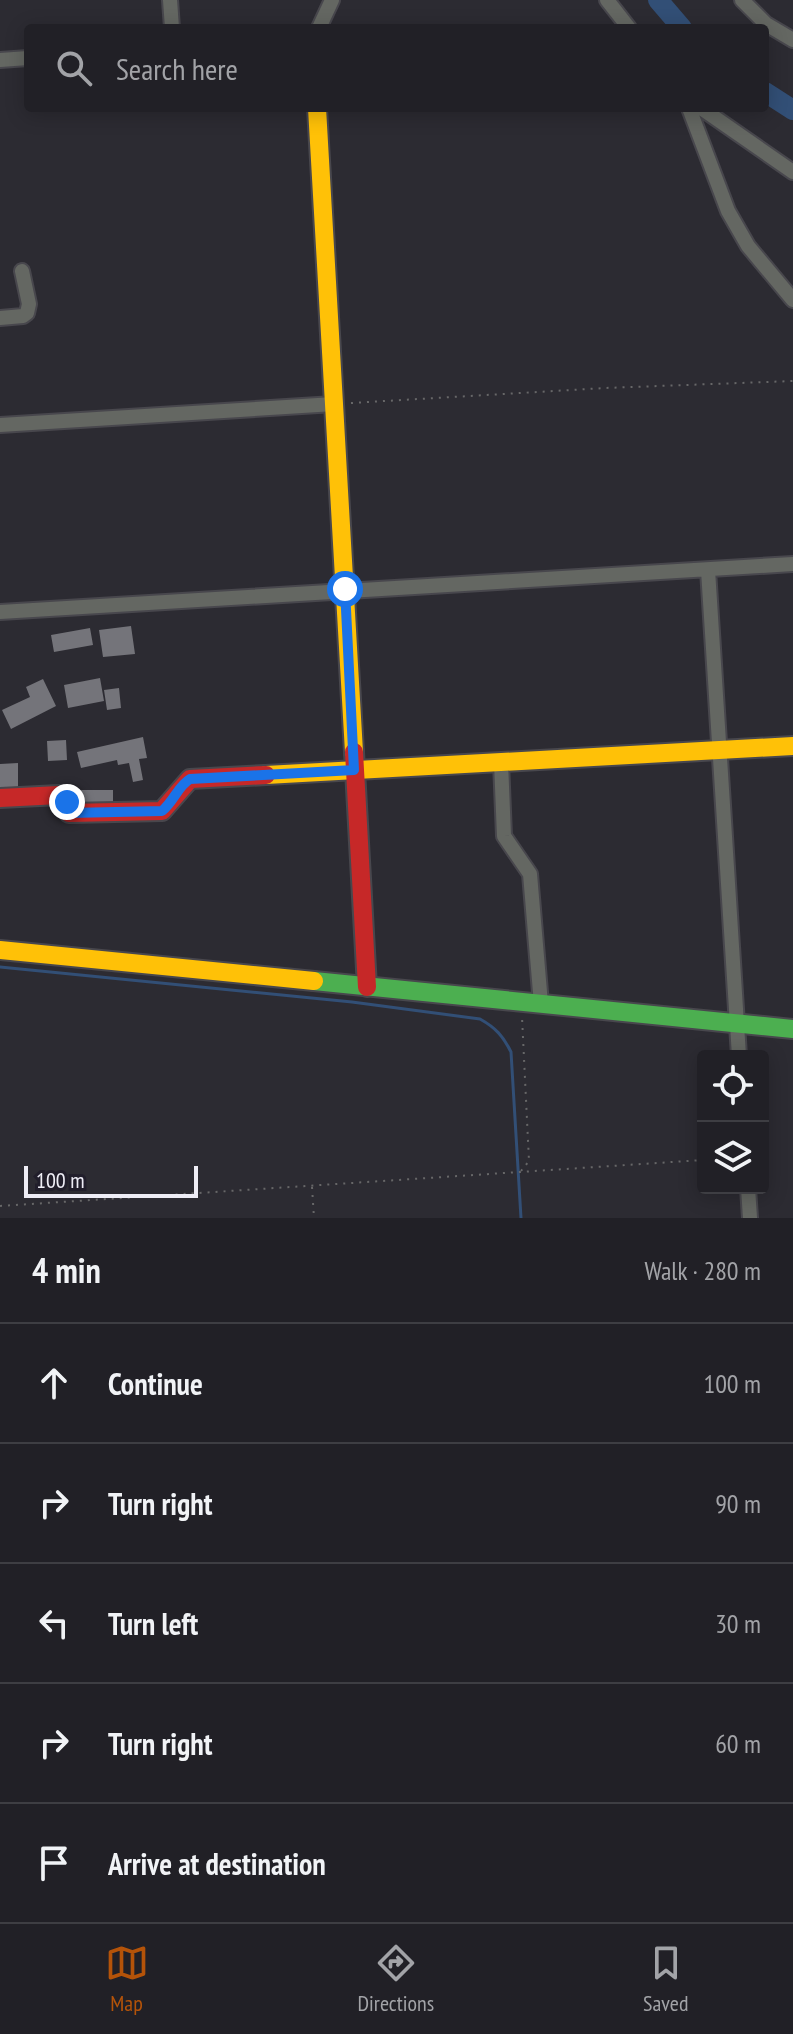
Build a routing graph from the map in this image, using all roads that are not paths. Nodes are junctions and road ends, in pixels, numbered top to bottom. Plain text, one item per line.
1 (170, 0) edge
2 (332, 0) edge
3 (607, 0) edge
4 (742, 0) edge
5 (172, 24) edge
6 (321, 24) edge
7 (626, 24) edge
8 (766, 24) edge
9 (769, 26) edge
10 (793, 40) edge
11 (24, 58) edge
12 (0, 60) edge
13 (317, 112) edge
14 (691, 112) edge
15 (707, 112) edge
16 (793, 172) edge
17 (22, 271) dead end
18 (793, 300) edge
19 (0, 318) edge
20 (334, 404) junction
21 (0, 425) edge
22 (793, 564) edge
23 (708, 570) junction
24 (345, 589) junction
25 (0, 612) edge
26 (793, 746) edge
27 (718, 751) junction
28 (501, 762) junction
29 (354, 770) junction
30 (0, 798) edge
31 (0, 950) edge
32 (367, 987) junction
33 (541, 1004) junction
34 (736, 1023) junction
35 (793, 1029) edge
36 (738, 1050) edge
37 (748, 1194) edge
38 (750, 1218) edge

1 - 5 street
2 - 6 street
3 - 7 street
4 - 8 street
9 - 10 street
11 - 12 street
13 - 20 street
14 - 18 street
15 - 16 street
17 - 19 street
20 - 21 street
20 - 24 street
22 - 23 street
23 - 24 street
23 - 27 street
24 - 25 street
24 - 29 street
26 - 27 street
27 - 28 street
27 - 34 street
28 - 29 street
28 - 33 street
29 - 30 street
29 - 32 street
31 - 32 street
32 - 33 street
33 - 34 street
34 - 35 street
34 - 36 street
37 - 38 street

